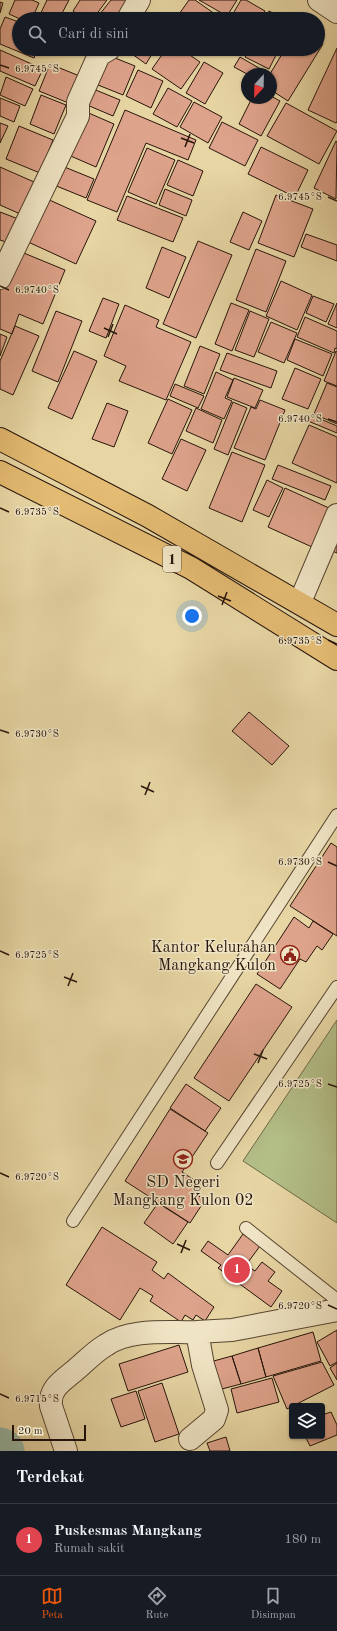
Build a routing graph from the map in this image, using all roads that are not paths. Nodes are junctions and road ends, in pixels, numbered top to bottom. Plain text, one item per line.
1 (139, 0) edge
2 (319, 0) edge
3 (132, 12) edge
4 (337, 12) edge
5 (99, 56) edge
6 (0, 278) edge
7 (0, 439) edge
8 (0, 472) edge
9 (337, 515) edge
10 (148, 516) junction
11 (132, 538) junction
12 (300, 602) junction
13 (337, 625) edge
14 (337, 659) edge
15 (337, 814) edge
16 (337, 987) edge
17 (216, 1163) dead end
18 (73, 1221) dead end
19 (246, 1228) dead end
20 (337, 1300) edge
21 (337, 1310) edge
22 (197, 1332) junction
23 (190, 1439) dead end
24 (66, 1451) edge

1 - 3 street
2 - 4 street
5 - 6 street
7 - 10 highway, 1
8 - 11 highway, 1
9 - 12 street
10 - 11 highway
10 - 12 highway, 1
11 - 14 highway, 1
12 - 13 highway, 1
15 - 18 lane
16 - 17 lane
19 - 20 lane
21 - 22 street
22 - 23 street
22 - 24 street

